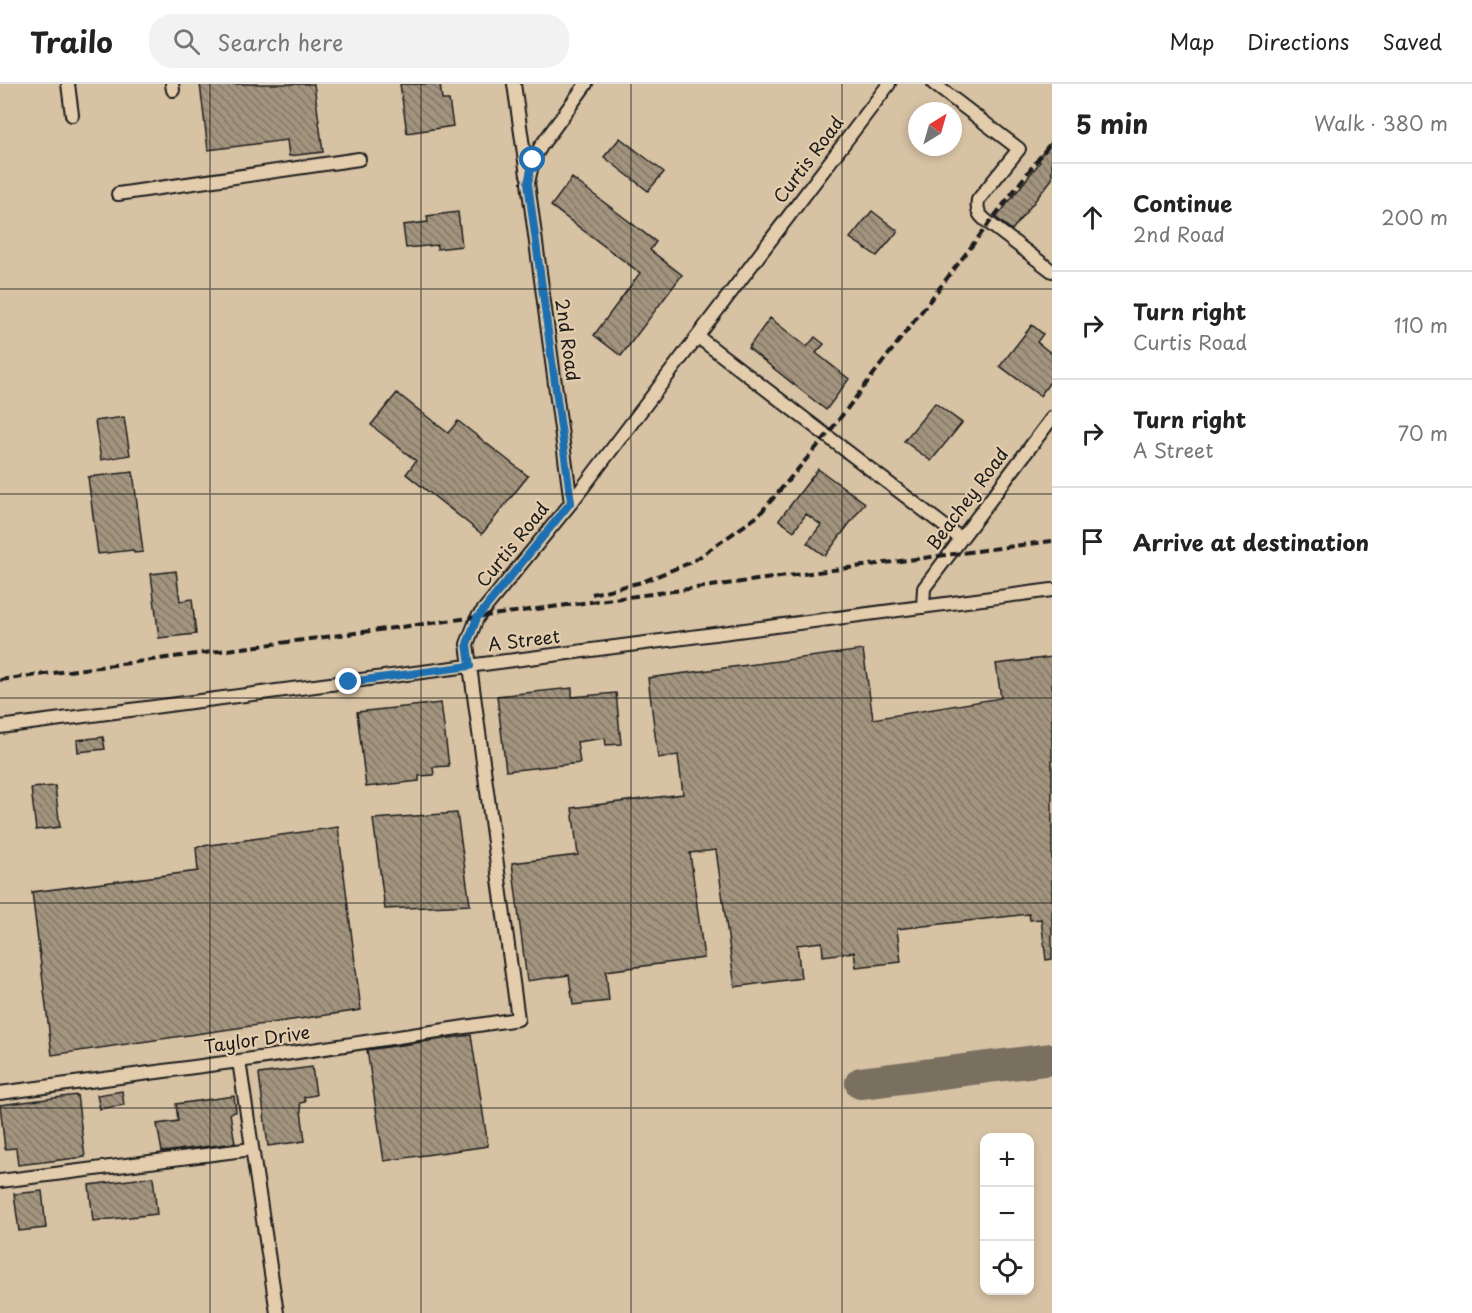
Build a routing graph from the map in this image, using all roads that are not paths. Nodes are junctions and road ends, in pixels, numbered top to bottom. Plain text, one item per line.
1 (68, 84) edge
2 (514, 84) edge
3 (586, 84) edge
4 (889, 84) edge
5 (934, 84) edge
6 (72, 115) dead end
7 (358, 159) dead end
8 (528, 183) junction
9 (118, 194) dead end
10 (1052, 271) edge
11 (698, 337) junction
12 (1052, 418) edge
13 (571, 502) junction
14 (960, 538) junction
15 (1052, 590) edge
16 (923, 607) junction
17 (470, 666) junction
18 (0, 727) edge
19 (518, 1019) joint
20 (239, 1061) junction
21 (0, 1093) edge
22 (252, 1149) junction
23 (0, 1181) edge
24 (277, 1313) edge

1 - 6 street
2 - 8 street, 2nd Road
3 - 8 street, 2nd Road
4 - 11 street, Curtis Road
5 - 10 street
7 - 9 street
8 - 13 street, 2nd Road
11 - 13 street, Curtis Road
11 - 14 street
12 - 14 street, Beachey Road
13 - 17 street, Curtis Road
14 - 16 street, Beachey Road
15 - 16 street, A Street
16 - 17 street, A Street
17 - 18 street, A Street
17 - 19 street, Curtis Road
19 - 20 street, Taylor Drive
20 - 21 street, Taylor Drive
20 - 22 street
22 - 23 street
22 - 24 street

